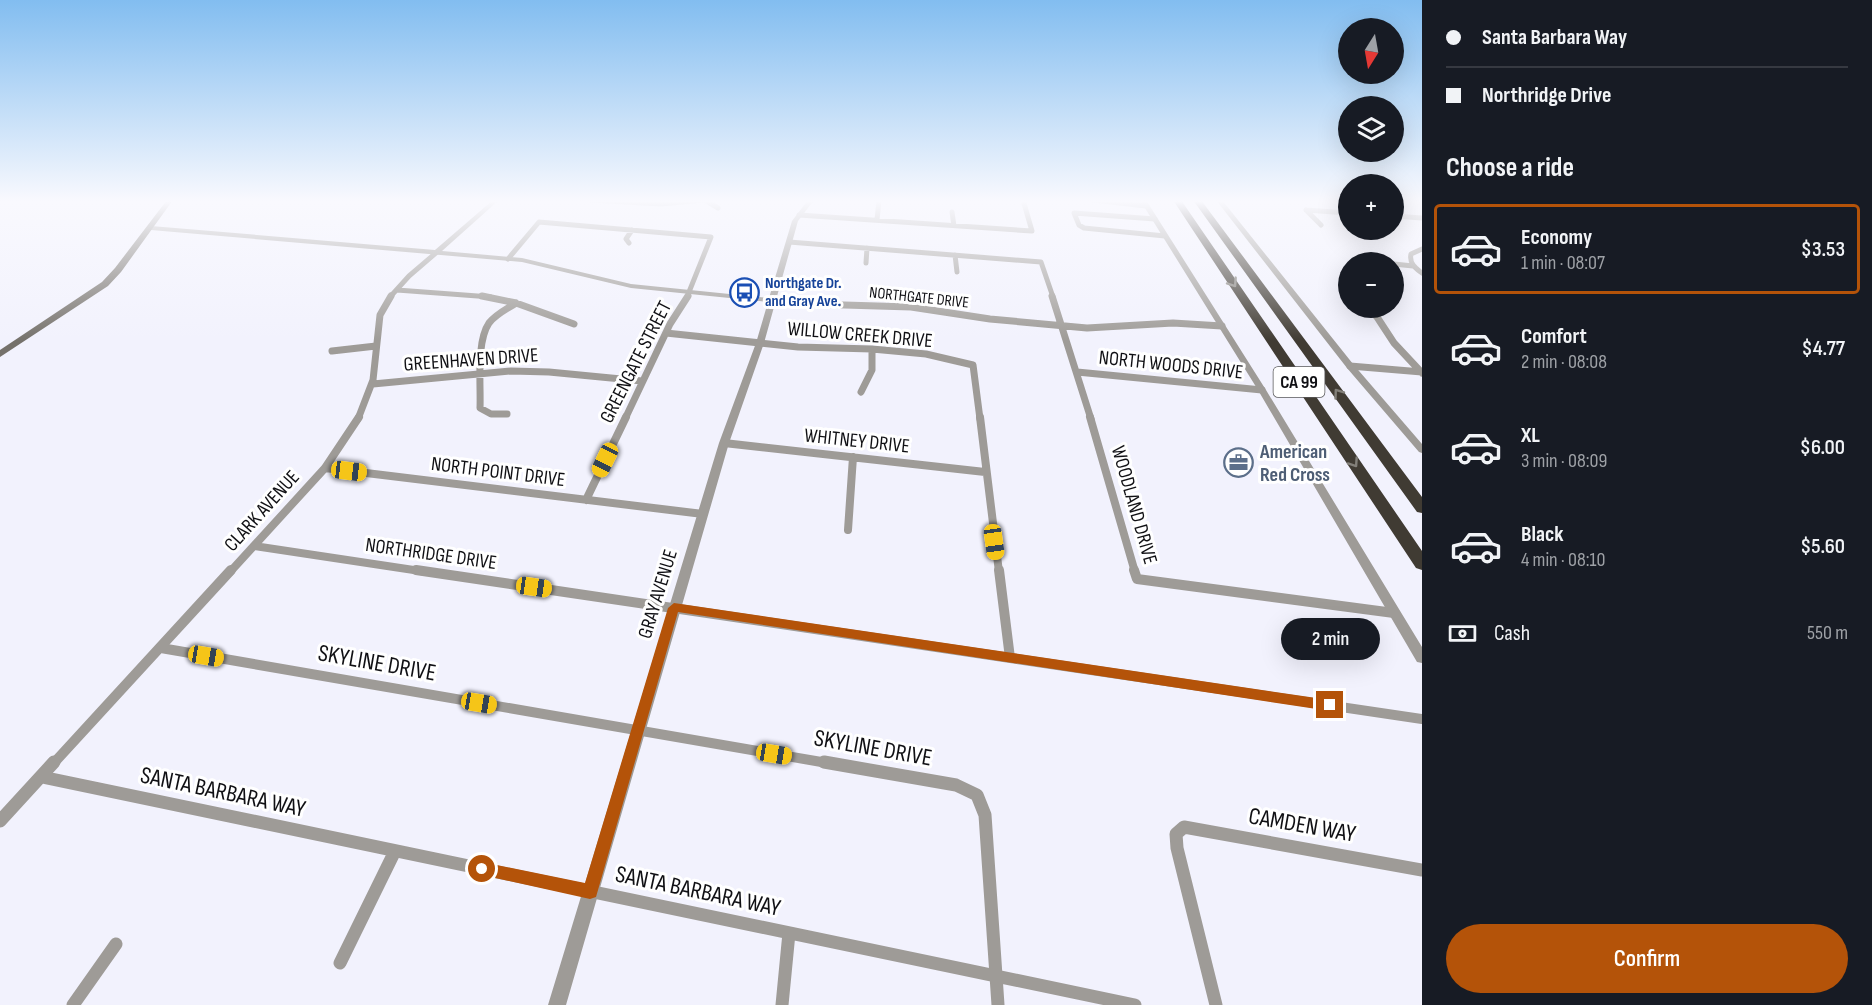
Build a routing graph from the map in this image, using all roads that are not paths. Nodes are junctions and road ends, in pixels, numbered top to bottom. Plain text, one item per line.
1 (135, 247) edge
2 (376, 247) edge
3 (443, 247) edge
4 (518, 247) edge
5 (707, 247) edge
6 (787, 247) edge
7 (853, 247) edge
8 (1172, 247) edge
9 (1209, 247) edge
10 (1231, 247) edge
11 (1256, 247) edge
12 (867, 248) junction
13 (1422, 249) edge
14 (437, 252) junction
15 (955, 255) junction
16 (508, 259) junction
17 (866, 263) dead end
18 (1404, 265) edge
19 (1413, 266) junction
20 (957, 272) dead end
21 (1422, 273) edge
22 (397, 290) junction
23 (690, 293) junction
24 (771, 300) junction
25 (516, 303) junction
26 (1378, 318) edge
27 (574, 324) dead end
28 (1062, 326) junction
29 (1222, 326) junction
30 (666, 333) junction
31 (760, 343) junction
32 (376, 346) junction
33 (872, 349) junction
34 (332, 351) dead end
35 (0, 354) edge
36 (1350, 366) junction
37 (481, 372) junction
38 (1077, 372) junction
39 (1422, 372) edge
40 (642, 381) junction
41 (372, 384) junction
42 (1263, 390) junction
43 (861, 392) dead end
44 (507, 414) dead end
45 (724, 443) junction
46 (1422, 450) edge
47 (853, 458) junction
48 (325, 468) junction
49 (986, 472) junction
50 (586, 500) junction
51 (1422, 508) edge
52 (703, 514) junction
53 (848, 530) dead end
54 (254, 546) junction
55 (1422, 564) edge
56 (674, 608) junction
57 (1394, 613) junction
58 (161, 648) junction
59 (1010, 658) junction
60 (1422, 658) edge
61 (1422, 719) edge
62 (638, 731) junction
63 (42, 777) junction
64 (0, 821) edge
65 (395, 851) junction
66 (1422, 870) edge
67 (590, 892) junction
68 (789, 933) junction
69 (117, 944) dead end
70 (340, 963) dead end
71 (996, 976) junction
72 (73, 1005) edge
73 (557, 1005) edge
74 (782, 1005) edge
75 (998, 1005) edge
76 (1135, 1005) edge
77 (1216, 1005) edge

1 - 35 main road
2 - 14 street, NORTHGATE DRIVE
3 - 14 street, CLARK AVENUE
4 - 16 street
5 - 23 street, GREENGATE STREET
6 - 24 street, GRAY AVENUE
7 - 12 street
8 - 29 street
9 -> 55 highway, CA 99
51 -> 10 highway, CA 99
11 - 36 street
12 - 15 street
12 - 17 street
13 - 19 street
14 - 16 street, NORTHGATE DRIVE
14 - 22 street, CLARK AVENUE
15 - 20 street
15 - 28 street, WOODLAND DRIVE
16 - 23 street, NORTHGATE DRIVE
18 - 19 street
19 - 21 street
22 - 25 street
22 - 32 street, CLARK AVENUE
23 - 24 street, NORTHGATE DRIVE
23 - 30 street, GREENGATE STREET
24 - 28 street, NORTHGATE DRIVE
24 - 31 street, GRAY AVENUE
25 - 27 street
25 - 37 street
26 - 39 street
28 - 29 street, NORTHGATE DRIVE
28 - 38 street, WOODLAND DRIVE
29 - 42 street
30 - 31 street, WILLOW CREEK DRIVE
30 - 40 street, GREENGATE STREET
31 - 33 street, WILLOW CREEK DRIVE
31 - 45 street, GRAY AVENUE
32 - 34 street
32 - 41 street, CLARK AVENUE
33 - 43 street
33 - 49 street, WILLOW CREEK DRIVE
36 - 39 street
36 - 46 street
37 - 40 street, GREENHAVEN DRIVE
37 - 41 street, GREENHAVEN DRIVE
37 - 44 street
38 - 42 street, NORTH WOODS DRIVE
38 - 57 street, WOODLAND DRIVE
40 - 50 street, GREENGATE STREET
41 - 48 street, CLARK AVENUE
42 - 57 street
45 - 47 street, WHITNEY DRIVE
45 - 52 street, GRAY AVENUE
47 - 49 street, WHITNEY DRIVE
47 - 53 street
48 - 50 street, NORTH POINT DRIVE
48 - 54 street, CLARK AVENUE
49 - 59 street, WILLOW CREEK DRIVE
50 - 52 street, NORTH POINT DRIVE
52 - 56 street, GRAY AVENUE
54 - 56 street, NORTHRIDGE DRIVE
54 - 58 street, CLARK AVENUE
56 - 59 street, NORTHRIDGE DRIVE
56 - 62 street, GRAY AVENUE
57 - 60 street
58 - 62 street, SKYLINE DRIVE
58 - 63 street, CLARK AVENUE
59 - 61 street, NORTHRIDGE DRIVE
62 - 67 street, GRAY AVENUE
62 - 71 street, SKYLINE DRIVE
63 - 64 street, CLARK AVENUE
63 - 65 street, SANTA BARBARA WAY
65 - 67 street, SANTA BARBARA WAY
65 - 70 street
66 - 77 street, CAMDEN WAY
67 - 68 street, SANTA BARBARA WAY
67 - 73 street, GRAY AVENUE
68 - 71 street, SANTA BARBARA WAY
68 - 74 street
69 - 72 street
71 - 75 street, SKYLINE DRIVE
71 - 76 street, SANTA BARBARA WAY

